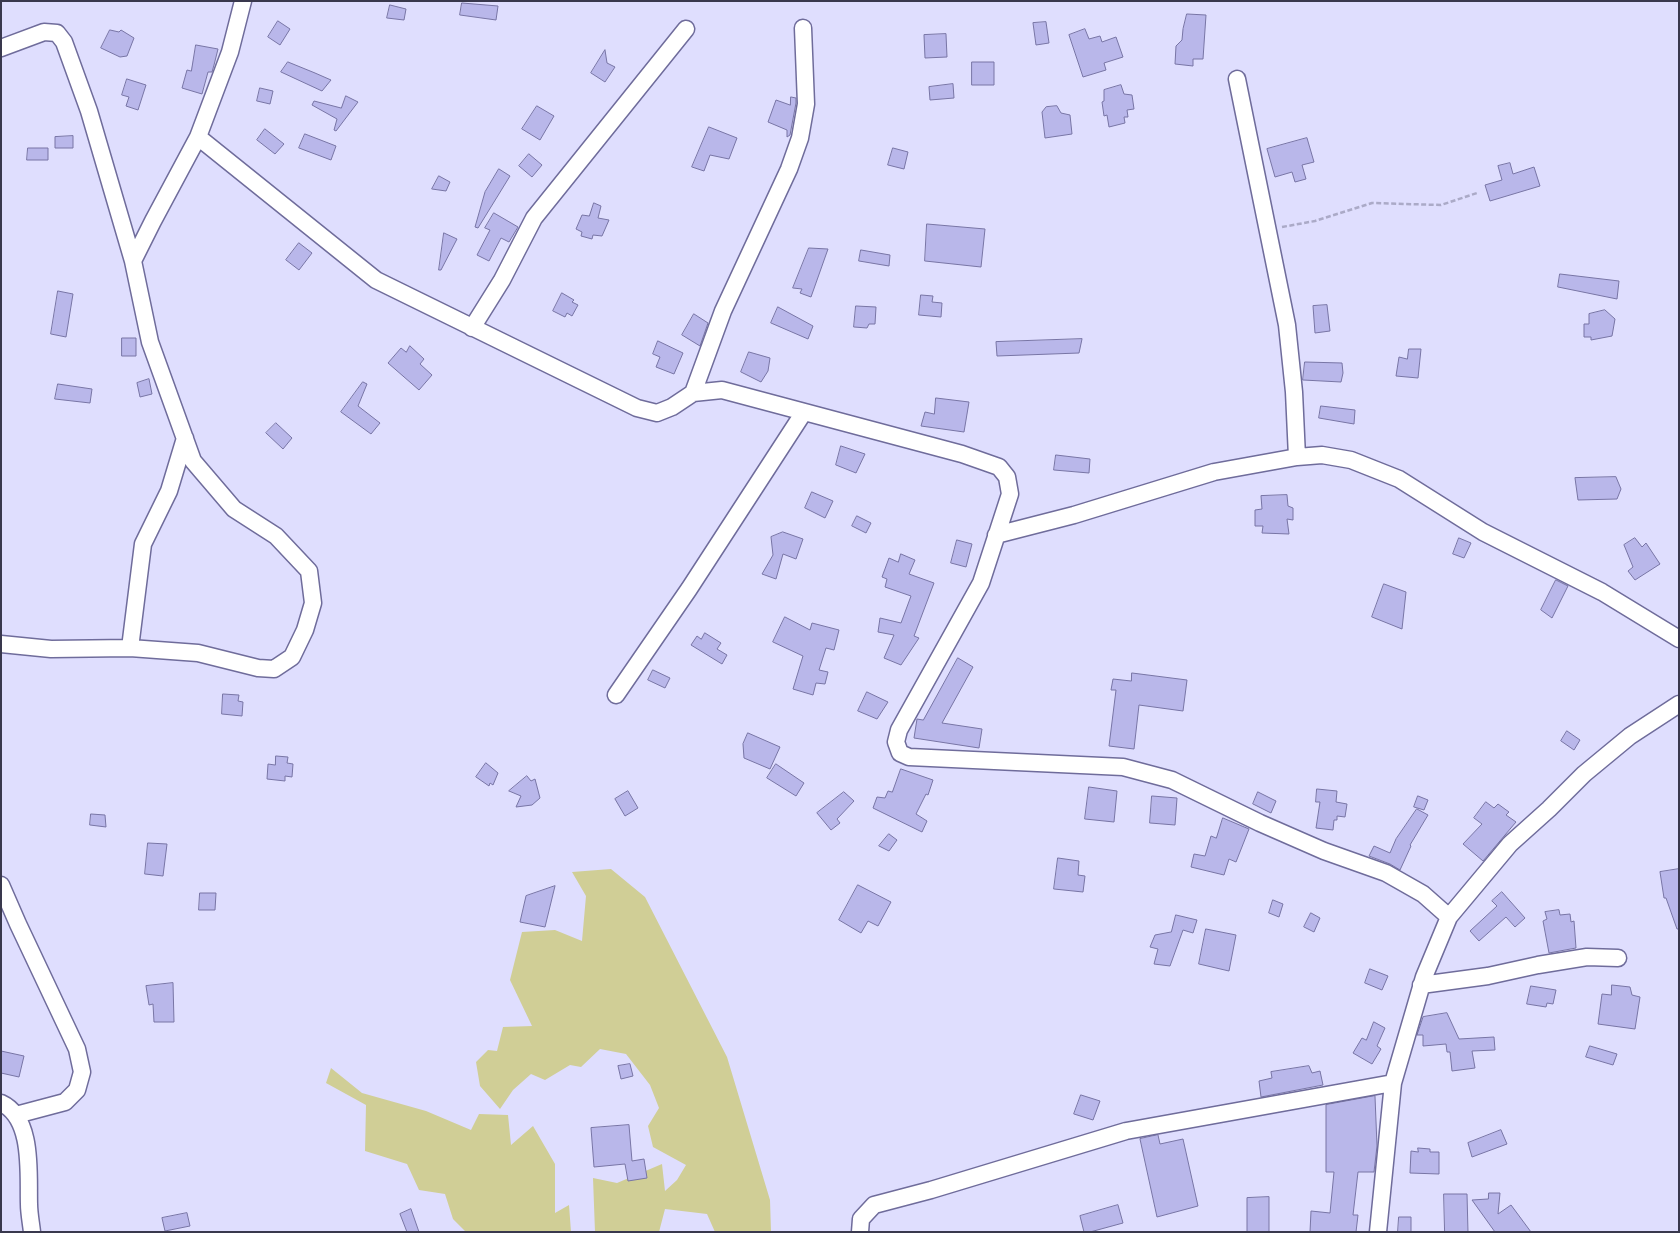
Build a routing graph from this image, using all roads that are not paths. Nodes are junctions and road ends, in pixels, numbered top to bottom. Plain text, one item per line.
1 (243, 1) edge
2 (803, 28) dead end
3 (686, 29) dead end
4 (1, 48) edge
5 (1236, 79) dead end
6 (198, 137) junction
7 (133, 261) junction
8 (472, 328) junction
9 (693, 393) junction
10 (804, 412) junction
11 (185, 438) junction
12 (1297, 457) junction
13 (996, 535) junction
14 (1679, 638) edge
15 (1, 644) edge
16 (130, 648) junction
17 (616, 695) dead end
18 (1679, 704) edge
19 (1, 885) edge
20 (1449, 917) junction
21 (1618, 958) dead end
22 (1421, 985) junction
23 (1393, 1083) junction
24 (1, 1103) edge
25 (16, 1115) junction
26 (32, 1232) edge
27 (860, 1232) edge
28 (1378, 1232) edge

1 - 6 street
2 - 9 street
3 - 8 street
4 - 7 street
5 - 12 street
6 - 7 street
6 - 8 street
7 - 11 street
8 - 9 street
9 - 10 street
10 - 13 street
10 - 17 street
11 - 16 street
11 - 16 street
12 - 13 street
12 - 14 street
13 - 20 street
15 - 16 street
18 - 20 street
19 - 25 street
20 - 22 street
21 - 22 street
22 - 23 street
23 - 27 street
23 - 28 street
24 - 25 street
25 - 26 street

